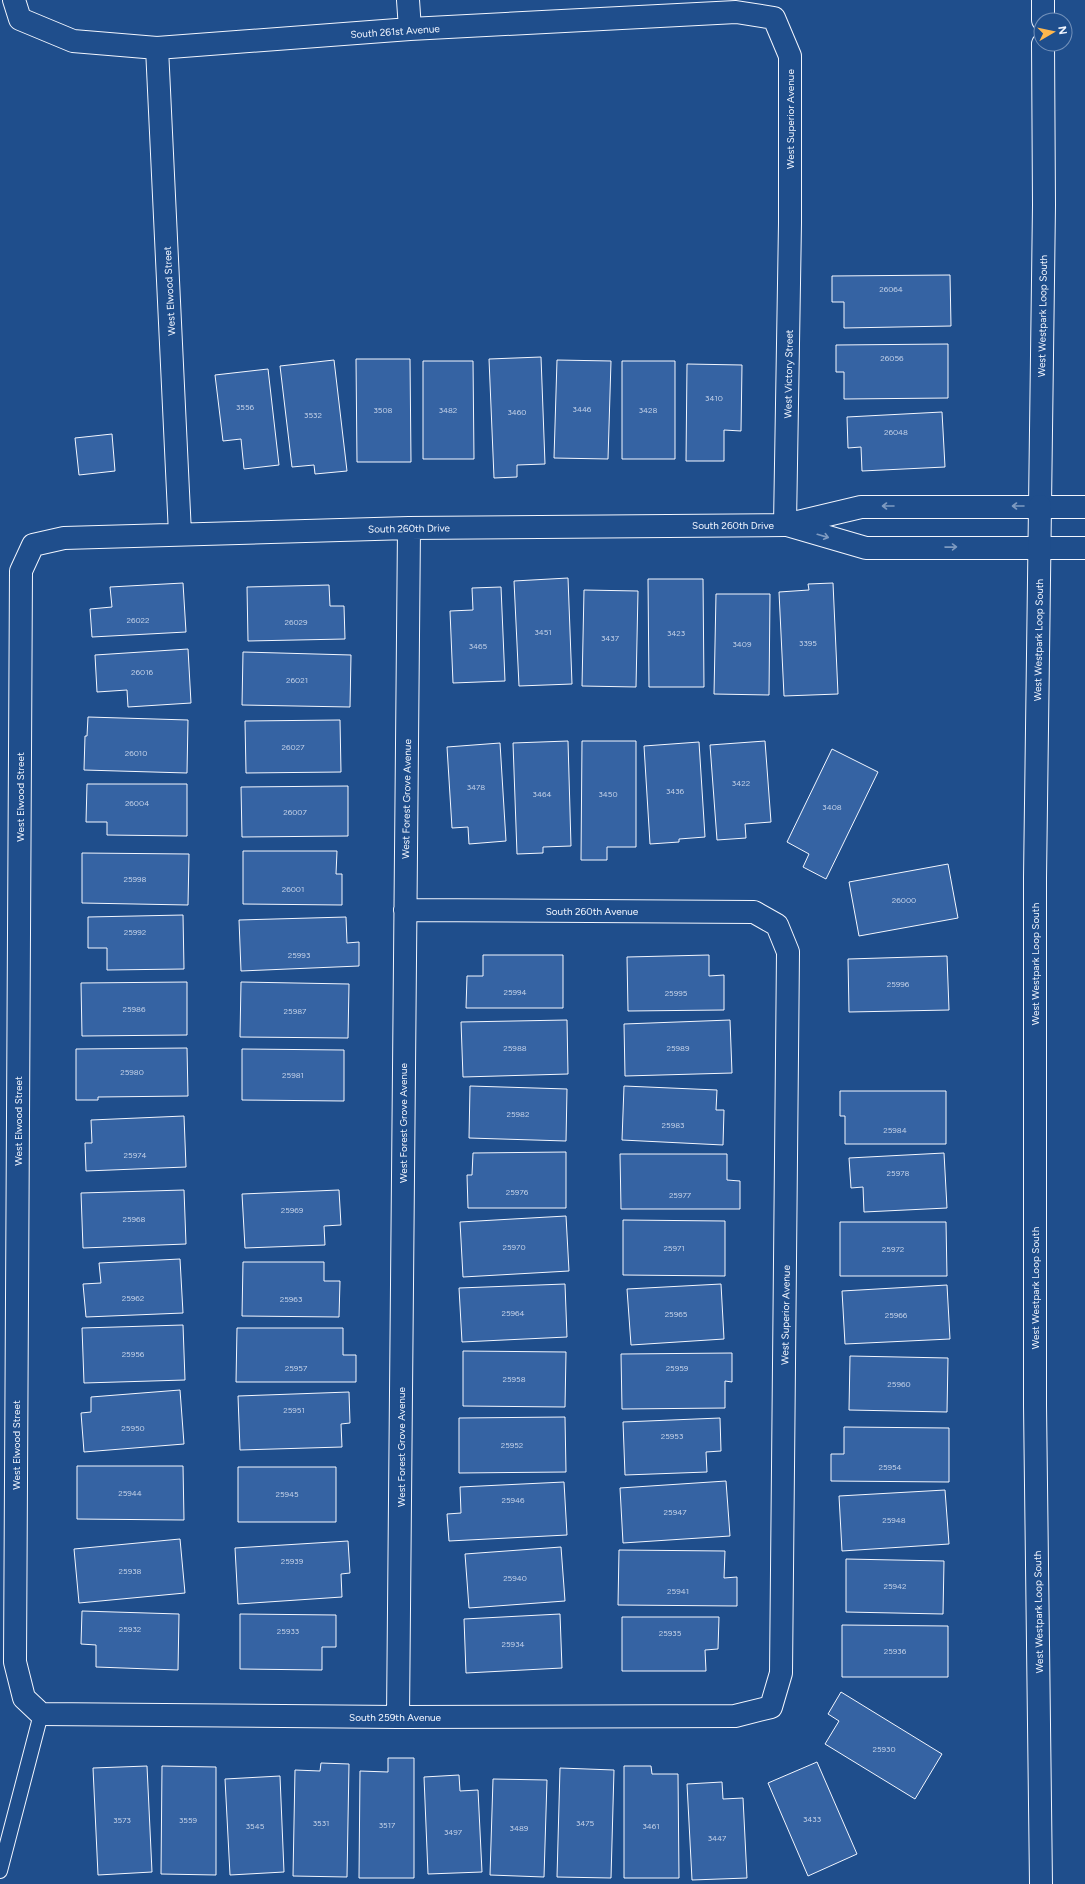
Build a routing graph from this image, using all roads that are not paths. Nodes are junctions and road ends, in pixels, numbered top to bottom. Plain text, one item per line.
1 (408, 0) edge
2 (1043, 0) edge
3 (17, 10) edge
4 (1043, 12) edge
5 (774, 18) joint
6 (410, 29) junction
7 (157, 48) junction
8 (1044, 52) edge
9 (790, 223) joint
10 (1040, 506) junction
11 (1085, 507) edge
12 (786, 525) junction
13 (409, 528) junction
14 (180, 534) junction
15 (32, 545) joint
16 (1040, 547) junction
17 (1085, 548) edge
18 (405, 910) junction
19 (777, 925) joint
20 (771, 1707) joint
21 (41, 1714) junction
22 (398, 1717) junction
23 (0, 1871) edge
24 (1042, 1884) edge

1 - 6 street
2 - 4 street
3 - 7 street, South 261st Avenue
5 - 6 street, South 261st Avenue
5 - 9 street, West Superior Avenue
6 - 7 street, South 261st Avenue
7 - 14 street, West Elwood Street
8 - 10 street, West Westpark Loop South
9 - 12 street, West Victory Street
10 - 11 street, South 260th Drive
10 -> 12 street, South 260th Drive
10 - 16 street, West Westpark Loop South
12 - 13 street, South 260th Drive
12 -> 16 street, South 260th Drive
13 - 14 street, South 260th Drive
13 - 18 street, West Forest Grove Avenue
14 - 15 street, South 260th Drive
15 - 21 street, West Elwood Street
16 - 17 street, South 260th Drive
16 - 24 street, West Westpark Loop South
18 - 19 street, South 260th Avenue
18 - 22 street, West Forest Grove Avenue
19 - 20 street, West Superior Avenue
20 - 22 street, South 259th Avenue
21 - 22 street, South 259th Avenue
21 - 23 lane

